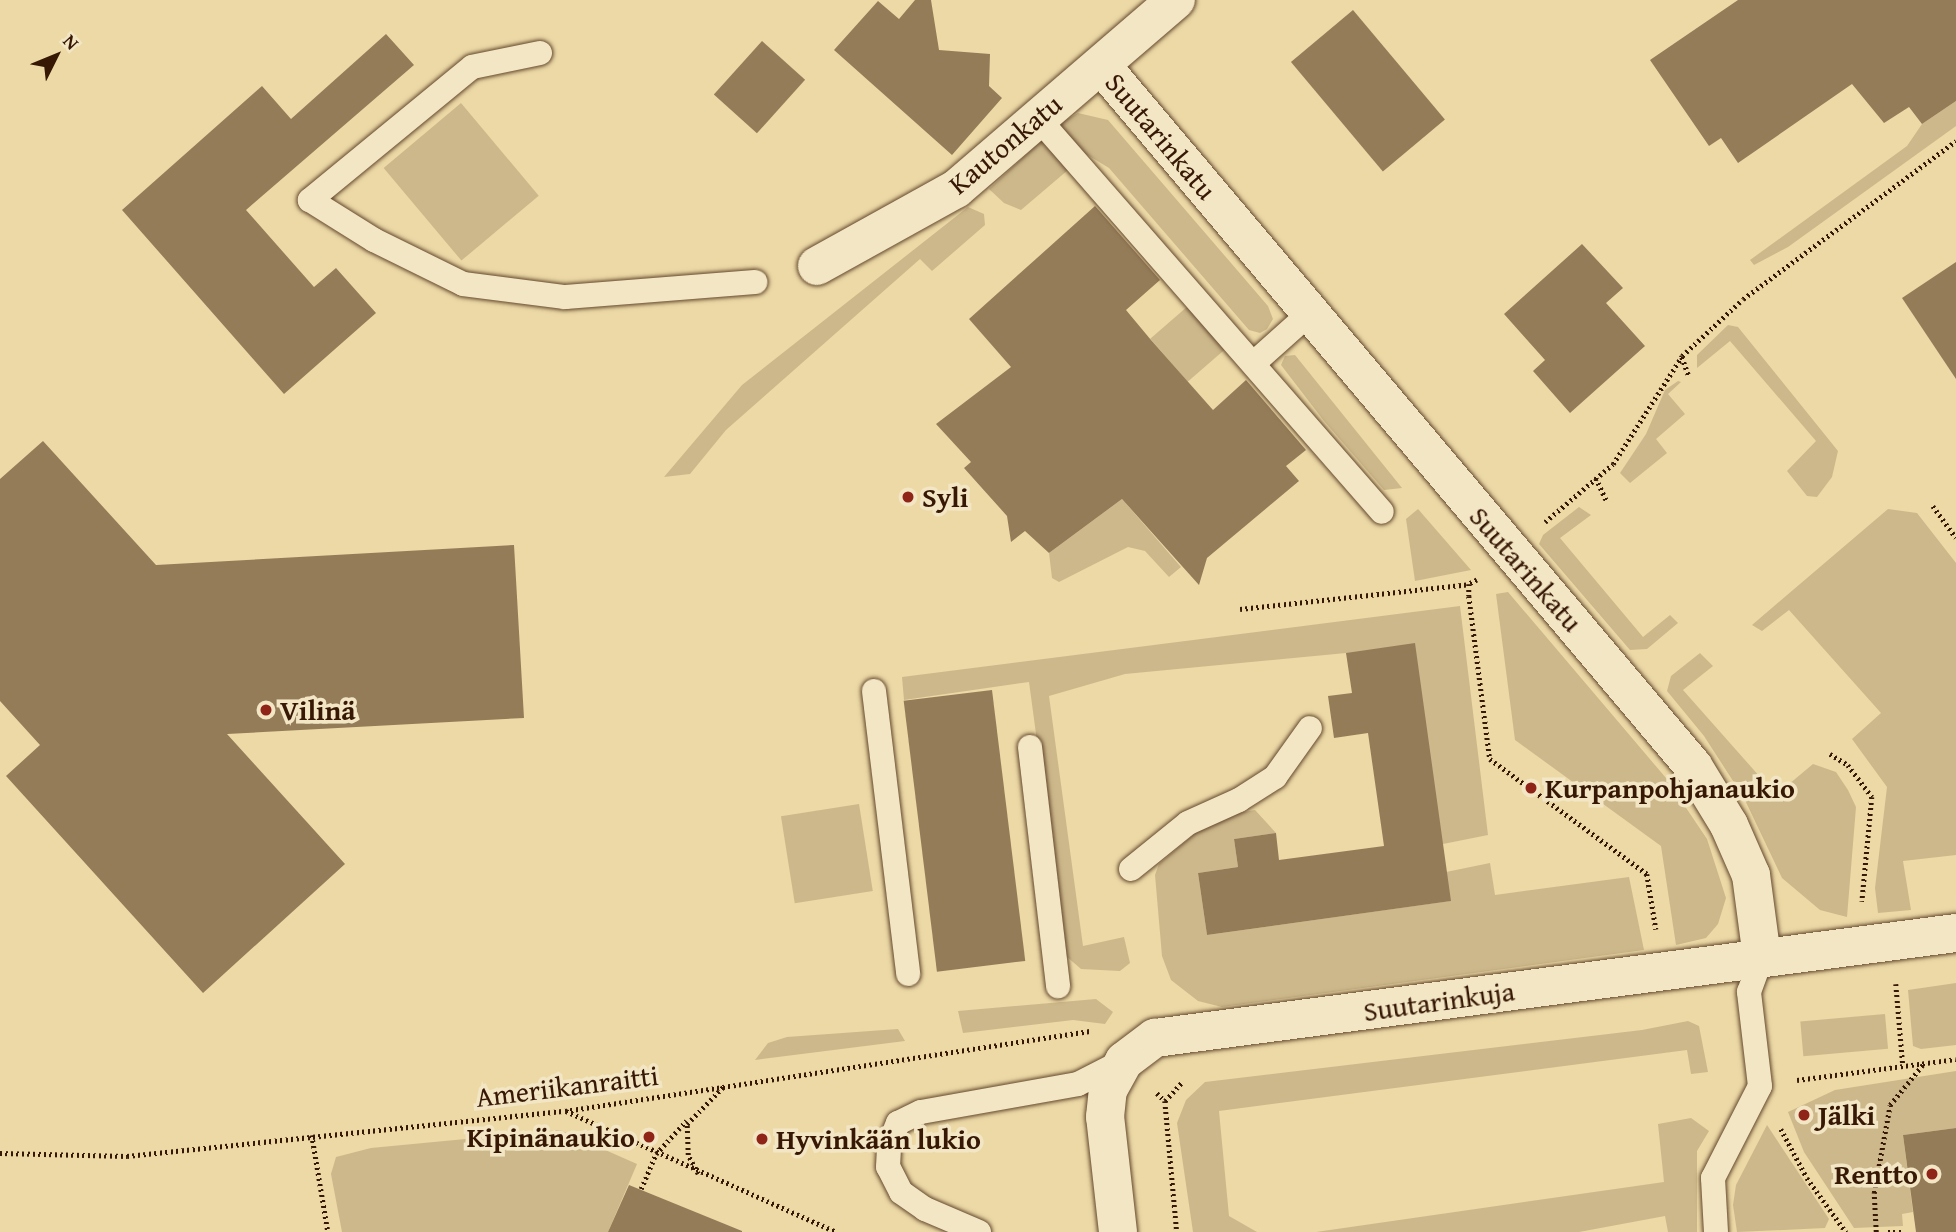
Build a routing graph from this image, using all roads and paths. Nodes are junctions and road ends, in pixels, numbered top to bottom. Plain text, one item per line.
1 (1176, 0) edge
2 (540, 52) dead end
3 (1101, 65) junction
4 (1037, 117) junction
5 (1956, 141) edge
6 (817, 266) dead end
7 (755, 282) dead end
8 (1310, 313) junction
9 (1682, 356) junction
10 (1254, 363) junction
11 (1689, 376) dead end
12 (1596, 478) junction
13 (1607, 502) dead end
14 (1933, 506) dead end
15 (1382, 512) dead end
16 (1956, 538) edge
17 (1511, 553) junction
18 (1469, 584) junction
19 (1240, 609) dead end
20 (874, 691) dead end
21 (1310, 729) dead end
22 (1030, 747) dead end
23 (1829, 754) dead end
24 (1131, 869) dead end
25 (1956, 933) edge
26 (1864, 945) junction
27 (1762, 957) junction
28 (1664, 971) junction
29 (1894, 972) dead end
30 (908, 974) dead end
31 (1058, 986) dead end
32 (1956, 1059) edge
33 (1124, 1061) junction
34 (1925, 1062) junction
35 (1903, 1066) junction
36 (724, 1086) junction
37 (1760, 1086) junction
38 (1165, 1101) dead end
39 (565, 1111) junction
40 (692, 1114) junction
41 (312, 1135) junction
42 (0, 1153) edge
43 (656, 1154) junction
44 (698, 1174) junction
45 (641, 1189) dead end
46 (328, 1232) edge
47 (836, 1232) edge
48 (979, 1232) edge
49 (1118, 1232) edge
50 (1177, 1232) edge
51 (1716, 1232) edge
52 (1846, 1232) edge
53 (1876, 1232) edge
54 (1888, 1232) edge
55 (1903, 1232) edge

1 - 3 street, Kautonkatu
2 - 7 lane
3 - 4 street, Kautonkatu
3 - 8 street, Suutarinkatu
4 - 6 street, Kautonkatu
4 - 10 lane
5 - 9 path
8 - 10 lane
8 - 17 street, Suutarinkatu
9 - 11 path
9 - 12 path
10 - 15 lane
12 - 13 path
12 - 17 path
14 - 16 path
17 - 18 path
17 - 27 street, Suutarinkatu
18 - 19 path
18 - 28 path
20 - 30 lane
21 - 24 lane
22 - 31 lane
23 - 26 path
25 - 26 street
26 - 27 street
27 - 28 street, Suutarinkuja
27 - 37 lane
28 - 33 street, Suutarinkuja
29 - 35 path
32 - 34 path
33 - 36 path, Ameriikanraitti
33 - 48 lane
33 - 49 street
34 - 35 path
34 - 53 path
35 - 37 path
36 - 39 path, Ameriikanraitti
36 - 40 path
37 - 51 lane
37 - 52 path
38 - 50 path
39 - 41 path, Ameriikanraitti
39 - 43 path
40 - 43 path
40 - 44 path
41 - 42 path, Ameriikanraitti
41 - 46 path
43 - 44 path
43 - 45 path
44 - 47 path
54 - 55 path

